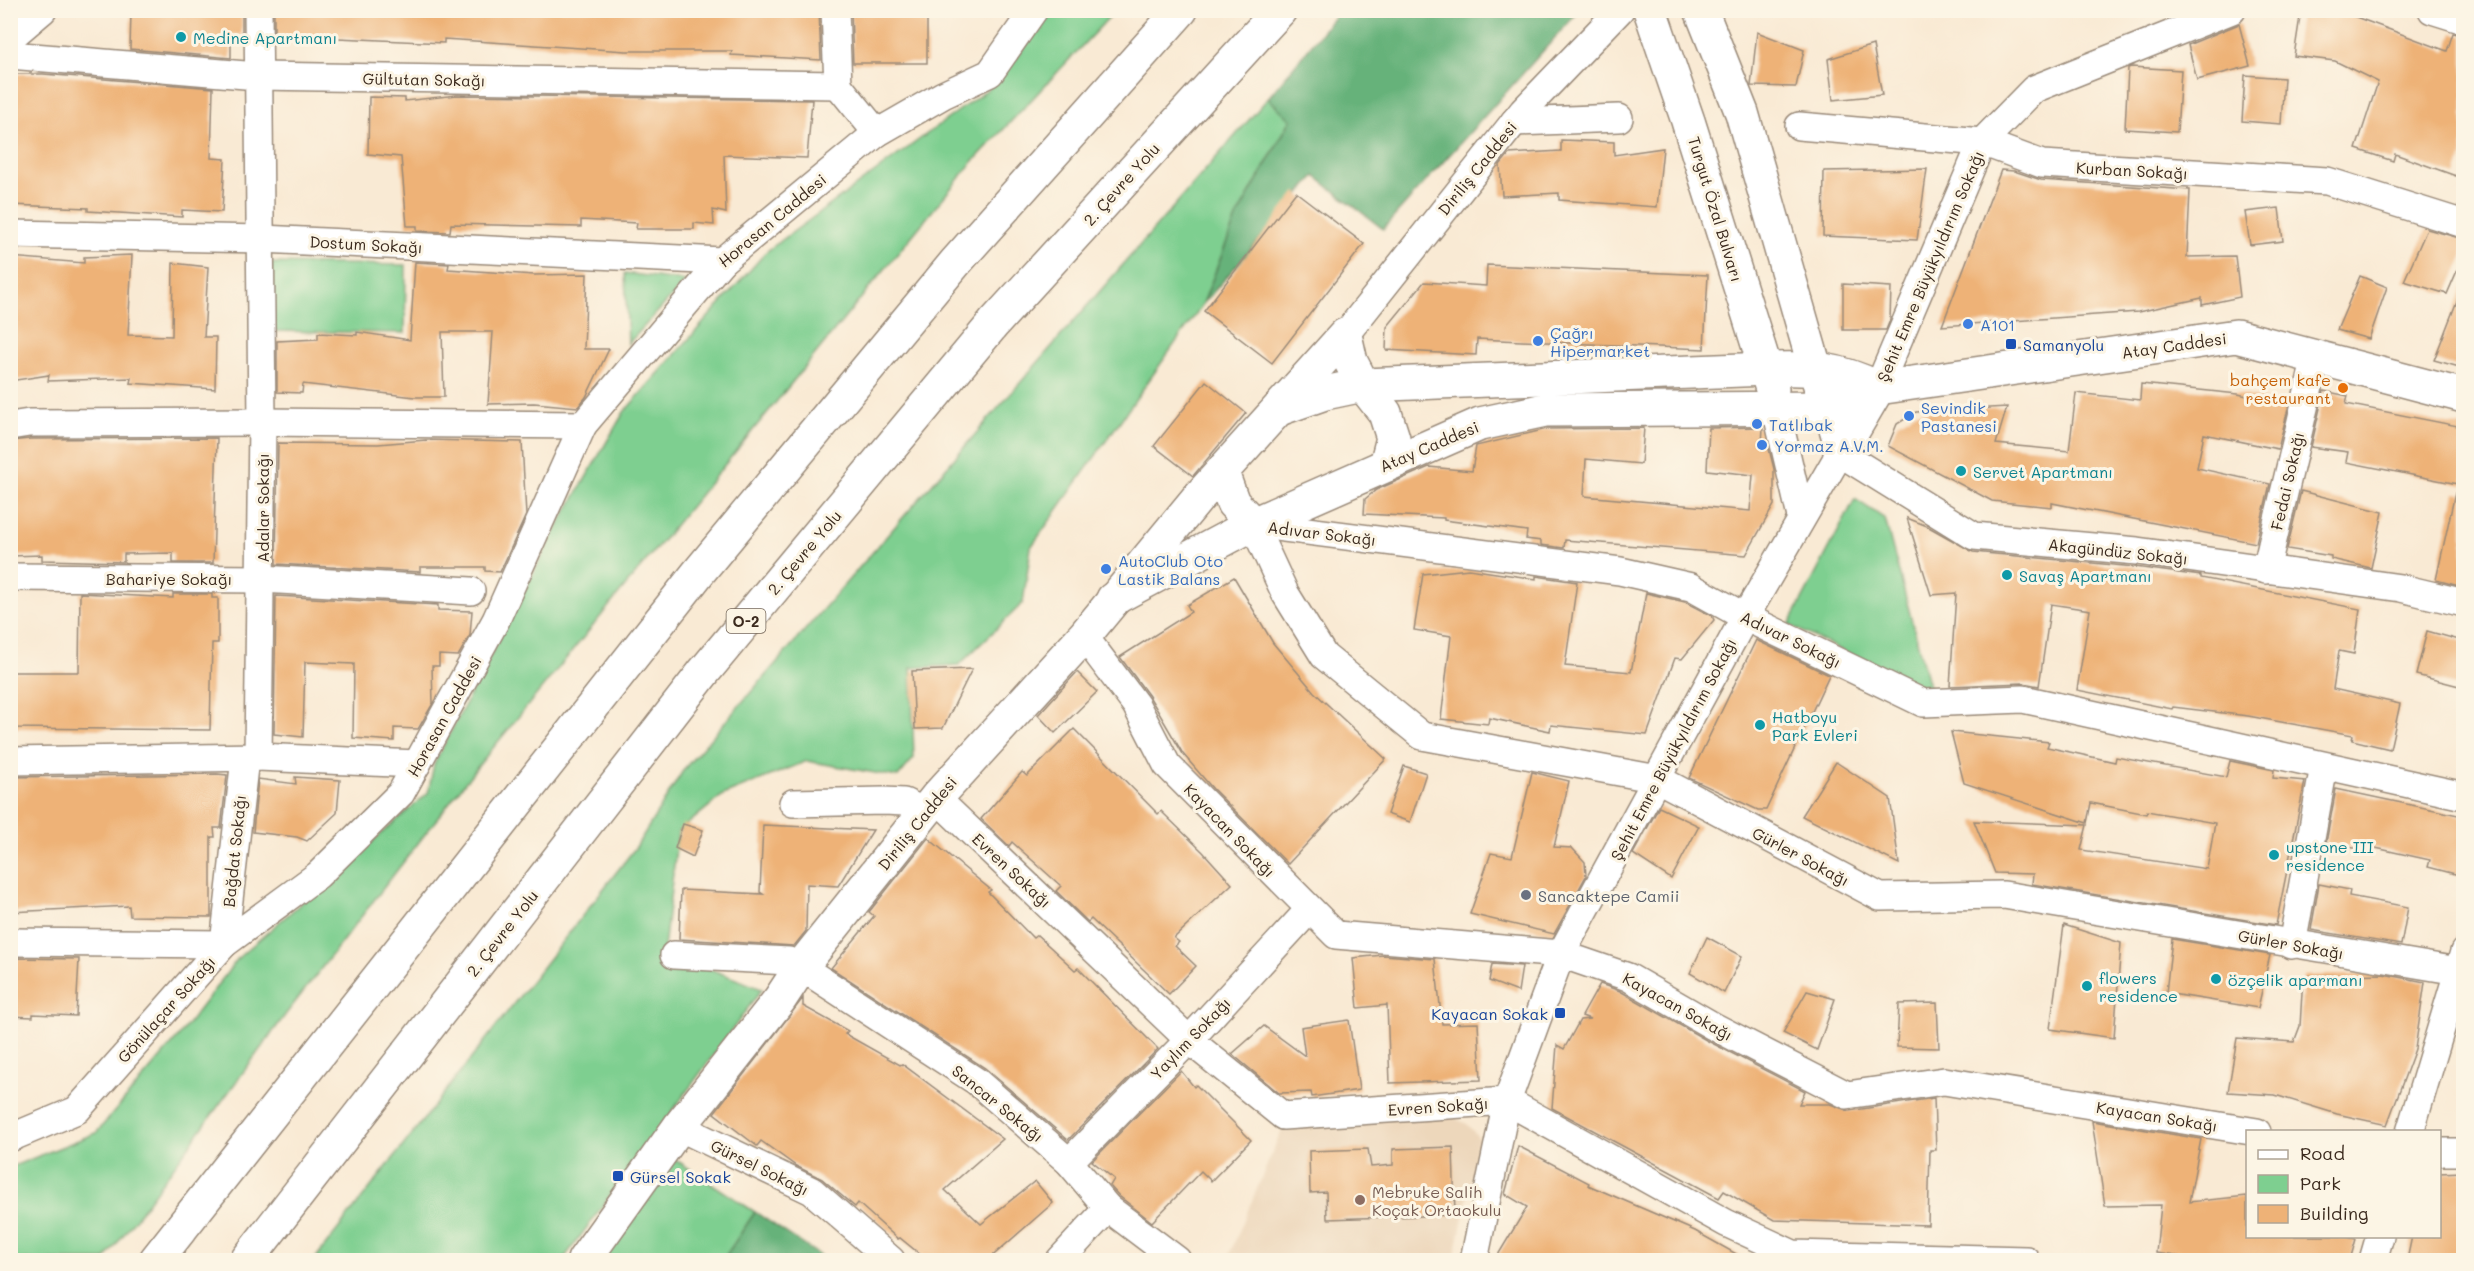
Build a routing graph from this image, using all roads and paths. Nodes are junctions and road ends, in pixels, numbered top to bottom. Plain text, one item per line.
1 (43, 10) edge
2 (258, 10) edge
3 (835, 10) edge
4 (1034, 10) edge
5 (1181, 10) edge
6 (1280, 10) edge
7 (1620, 10) edge
8 (1650, 10) edge
9 (2232, 10) edge
10 (2432, 10) edge
11 (2463, 20) edge
12 (1705, 23) edge
13 (10, 38) edge
14 (10, 56) edge
15 (258, 76) junction
16 (838, 85) junction
17 (1619, 118) dead end
18 (1514, 122) junction
19 (1799, 126) dead end
20 (877, 133) junction
21 (1982, 142) junction
22 (2463, 224) edge
23 (10, 234) edge
24 (262, 238) junction
25 (722, 261) junction
26 (1344, 335) junction
27 (2316, 357) junction
28 (1767, 369) junction
29 (1815, 369) junction
30 (1363, 385) junction
31 (1878, 388) junction
32 (2463, 396) edge
33 (1827, 408) junction
34 (1279, 409) junction
35 (1776, 409) junction
36 (262, 422) junction
37 (10, 426) edge
38 (583, 426) junction
39 (1840, 453) junction
40 (1386, 465) junction
41 (1222, 473) junction
42 (1801, 516) junction
43 (1253, 524) junction
44 (2266, 570) junction
45 (10, 577) edge
46 (262, 579) junction
47 (471, 591) dead end
48 (1113, 599) junction
49 (2463, 603) edge
50 (1744, 617) junction
51 (1084, 636) junction
52 (251, 757) junction
53 (10, 761) edge
54 (417, 764) junction
55 (2324, 766) junction
56 (1658, 779) junction
57 (2463, 796) edge
58 (793, 803) dead end
59 (930, 805) junction
60 (1309, 910) junction
61 (10, 942) edge
62 (224, 944) junction
63 (2292, 945) junction
64 (1561, 954) junction
65 (674, 955) dead end
66 (2461, 965) edge
67 (801, 967) junction
68 (1189, 1040) junction
69 (1506, 1101) junction
70 (679, 1127) junction
71 (2251, 1130) edge
72 (2410, 1130) edge
73 (10, 1138) edge
74 (2441, 1152) edge
75 (2463, 1152) edge
76 (1069, 1162) junction
77 (1108, 1208) junction
78 (2379, 1238) edge
79 (156, 1260) edge
80 (247, 1260) edge
81 (584, 1260) edge
82 (891, 1260) edge
83 (1060, 1260) edge
84 (1177, 1260) edge
85 (1474, 1260) edge
86 (2026, 1260) edge
87 (2373, 1260) edge

1 - 13 street
2 - 15 street, Adalar Sokağı
3 - 16 street
4 - 20 street, Horasan Caddesi
5 - 79 main road
6 - 80 main road, 2. Çevre Yolu / O-2
7 - 18 street, Diriliş Caddesi
8 - 28 main road, Turgut Özal Bulvarı
9 - 21 street, Şehit Emre Büyükyıldırım Sokağı
10 - 11 street
12 - 29 main road
14 - 15 street, Gültutan Sokağı
15 - 16 street, Gültutan Sokağı
15 - 24 street, Adalar Sokağı
16 - 20 street
17 - 18 street
18 - 26 street, Diriliş Caddesi
19 - 21 street, Kurban Sokağı
20 - 25 street, Horasan Caddesi
21 - 22 street, Kurban Sokağı
21 - 31 street, Şehit Emre Büyükyıldırım Sokağı
23 - 24 street, Dostum Sokağı
24 - 25 street, Dostum Sokağı
24 - 36 street, Adalar Sokağı
25 - 38 street, Horasan Caddesi
26 - 30 main road
26 - 34 main road, Diriliş Caddesi
27 - 31 main road, Atay Caddesi
27 - 32 main road, Atay Caddesi
27 - 44 street, Fedai Sokağı
28 - 29 main road
28 - 30 main road
28 - 35 main road, Turgut Özal Bulvarı
29 - 31 main road
29 - 33 main road
30 - 34 main road
30 - 40 main road
31 - 33 main road, Atay Caddesi
31 - 39 main road
33 - 35 main road, Atay Caddesi
33 - 39 street
34 - 41 main road, Diriliş Caddesi
35 - 40 main road, Atay Caddesi
35 - 42 street
36 - 37 street
36 - 38 street
36 - 46 street, Adalar Sokağı
38 - 54 street, Horasan Caddesi
39 - 42 street, Şehit Emre Büyükyıldırım Sokağı
39 - 44 street, Akagündüz Sokağı
40 - 43 main road, Atay Caddesi
41 - 43 main road
41 - 48 main road, Diriliş Caddesi
42 - 50 street, Şehit Emre Büyükyıldırım Sokağı
43 - 48 main road, Atay Caddesi
43 - 50 street, Adıvar Sokağı
43 - 56 street, Gürler Sokağı
44 - 49 street, Akagündüz Sokağı
45 - 46 street, Bahariye Sokağı
46 - 47 street, Bahariye Sokağı
46 - 52 street, Adalar Sokağı
48 - 51 main road, Diriliş Caddesi
50 - 55 street, Adıvar Sokağı
50 - 56 street, Şehit Emre Büyükyıldırım Sokağı
51 - 59 main road, Diriliş Caddesi
51 - 60 street, Kayacan Sokağı
52 - 53 street
52 - 54 street
52 - 62 street, Bağdat Sokağı
54 - 62 street, Horasan Caddesi
55 - 57 street, Adıvar Sokağı
55 - 63 street
56 - 63 street, Gürler Sokağı
56 - 64 street, Şehit Emre Büyükyıldırım Sokağı
58 - 59 street
59 - 67 main road, Diriliş Caddesi
59 - 68 street, Evren Sokağı
60 - 64 street, Kayacan Sokağı
60 - 68 street, Yaylım Sokağı
61 - 62 street, Gönülaçar Sokağı
62 - 73 street, Gönülaçar Sokağı
63 - 66 street, Gürler Sokağı
64 - 69 street, Şehit Emre Büyükyıldırım Sokağı
64 - 71 street, Kayacan Sokağı
65 - 67 street, Sancar Sokağı
66 - 72 street
67 - 70 main road, Diriliş Caddesi
67 - 76 street, Sancar Sokağı
68 - 69 street, Evren Sokağı
68 - 76 street, Yaylım Sokağı
69 - 85 street, Şehit Emre Büyükyıldırım Sokağı
69 - 86 street, Evren Sokağı
70 - 81 main road, Diriliş Caddesi
70 - 82 street, Gürsel Sokağı
74 - 75 street
76 - 77 street, Sancar Sokağı
77 - 83 street
77 - 84 street, Sancar Sokağı
78 - 87 street

